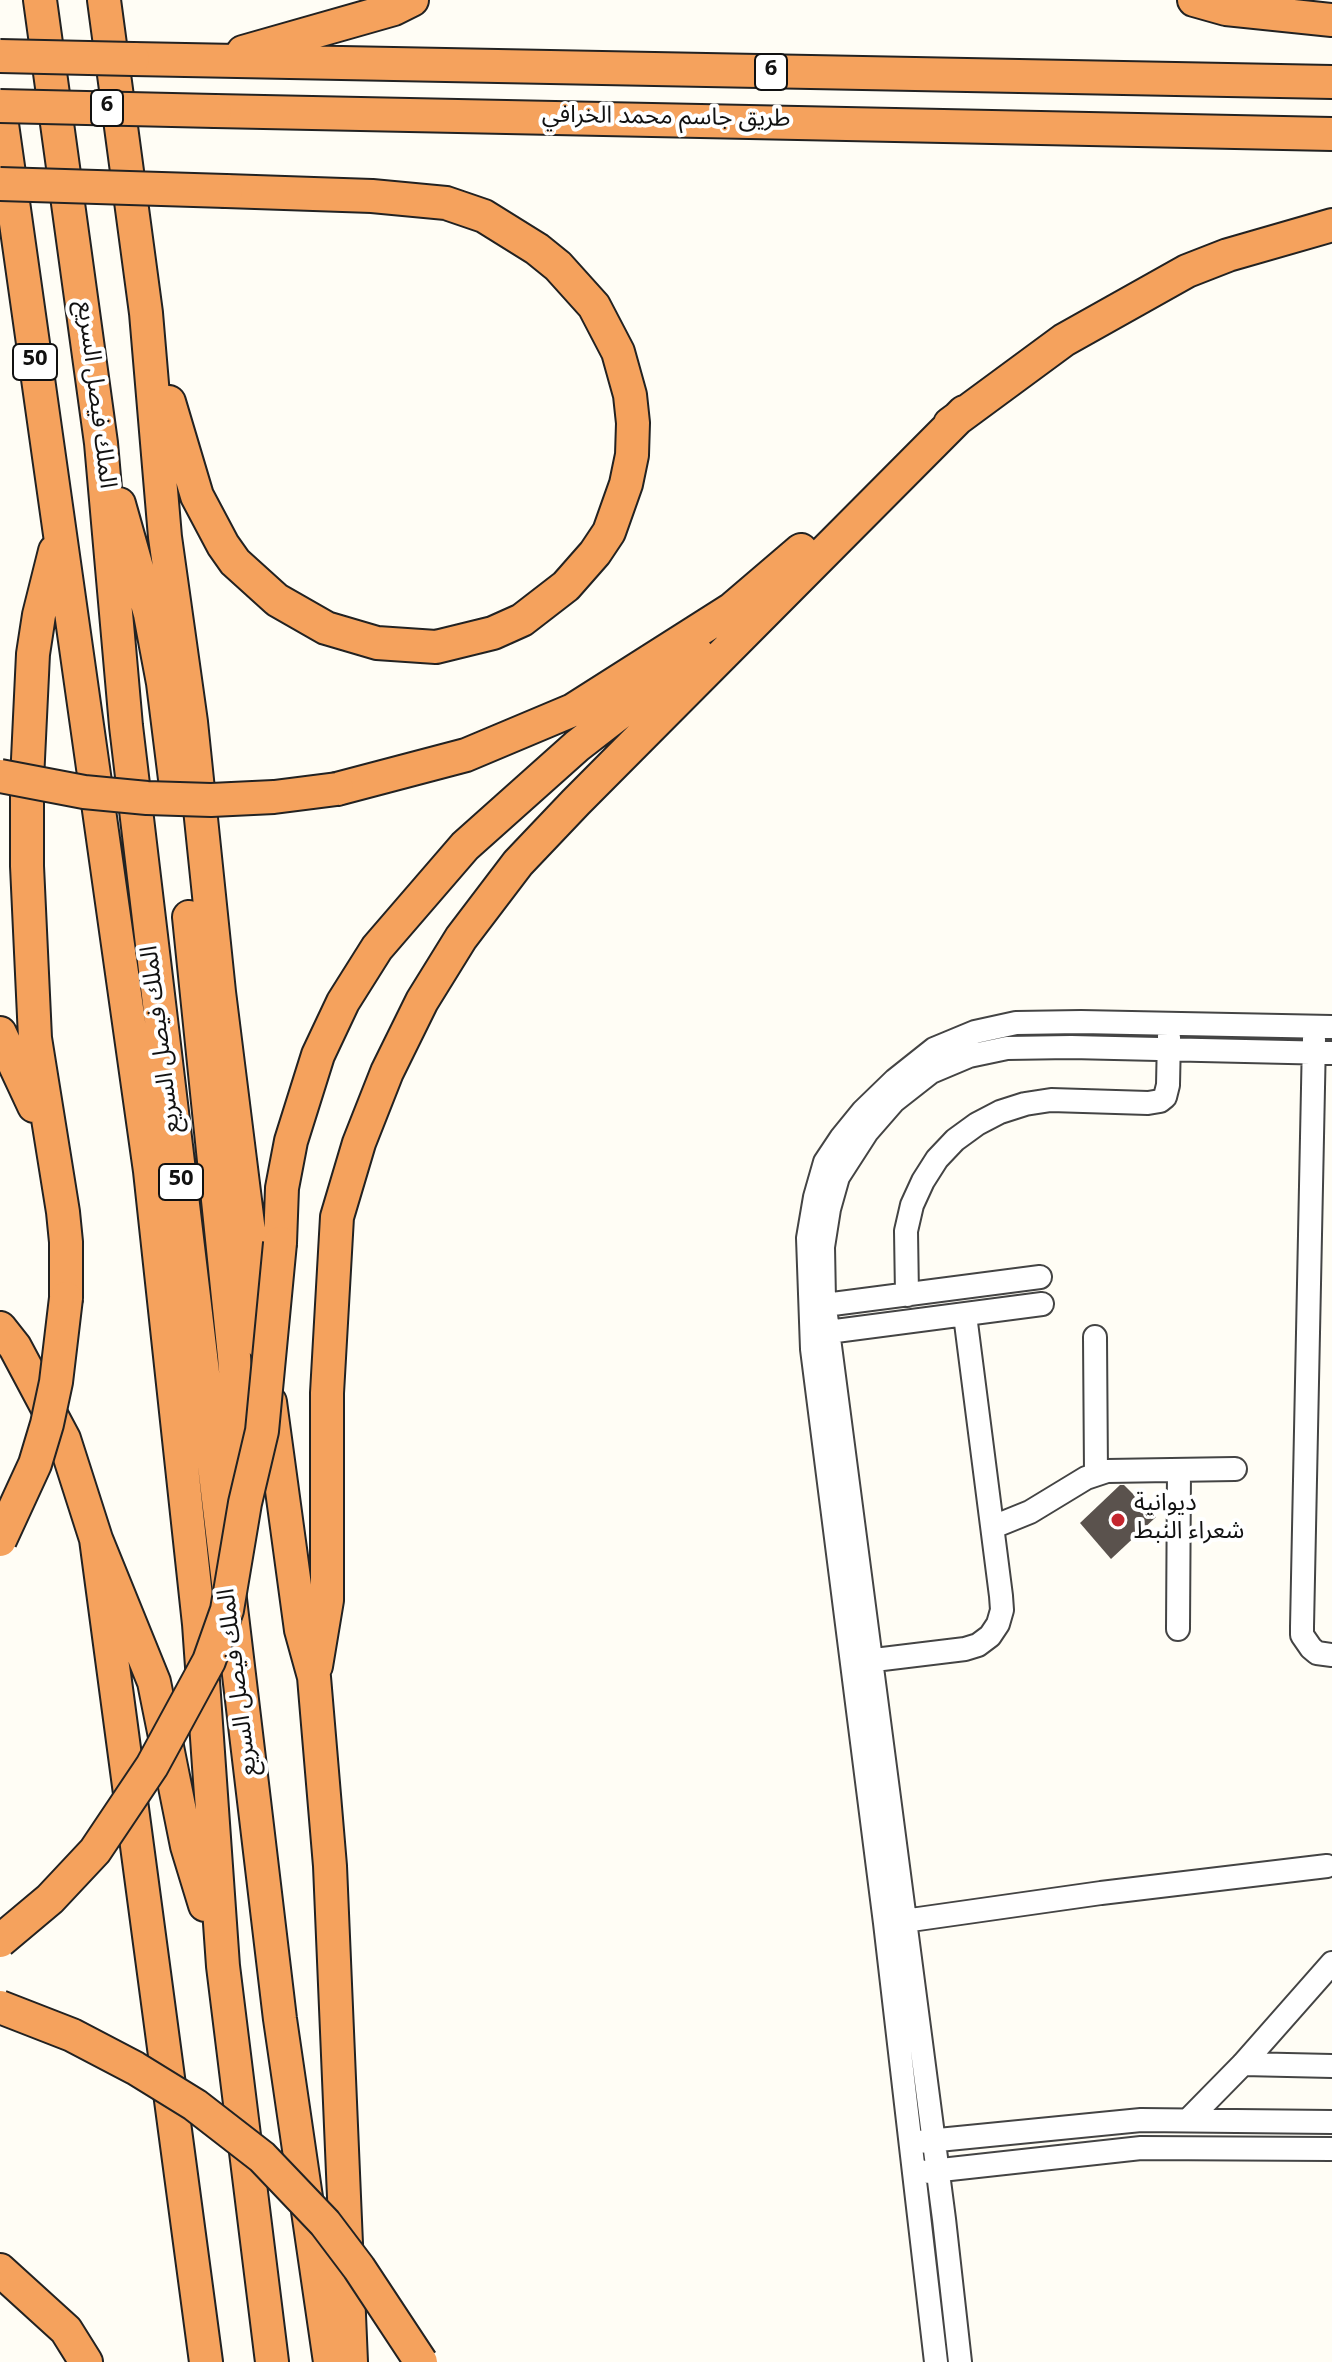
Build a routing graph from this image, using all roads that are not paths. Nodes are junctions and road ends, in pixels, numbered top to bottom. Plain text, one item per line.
1 (40, 0) edge
2 (104, 0) edge
3 (412, 0) edge
4 (1194, 0) edge
5 (1332, 20) edge
6 (0, 56) edge
7 (211, 61) junction
8 (1332, 82) edge
9 (0, 108) edge
10 (1332, 134) edge
11 (0, 184) edge
12 (1332, 225) edge
13 (146, 313) junction
14 (964, 412) junction
15 (101, 443) junction
16 (60, 537) junction
17 (732, 609) junction
18 (0, 776) edge
19 (1170, 1023) junction
20 (1323, 1027) edge
21 (0, 1033) edge
22 (1169, 1049) junction
23 (1323, 1052) edge
24 (53, 1151) junction
25 (1311, 1172) junction
26 (1332, 1183) edge
27 (1040, 1277) dead end
28 (985, 1285) junction
29 (907, 1295) junction
30 (1042, 1304) dead end
31 (825, 1305) junction
32 (989, 1312) junction
33 (965, 1315) junction
34 (0, 1328) edge
35 (828, 1332) junction
36 (1095, 1337) dead end
37 (1235, 1469) dead end
38 (1179, 1470) junction
39 (1096, 1474) junction
40 (245, 1503) junction
41 (993, 1527) junction
42 (96, 1539) junction
43 (0, 1540) edge
44 (1178, 1629) dead end
45 (1332, 1655) edge
46 (861, 1662) junction
47 (314, 1677) junction
48 (1327, 1866) dead end
49 (894, 1922) junction
50 (0, 1941) edge
51 (1332, 1963) edge
52 (223, 1966) junction
53 (0, 2007) edge
54 (1243, 2064) junction
55 (1332, 2066) edge
56 (1189, 2119) junction
57 (1332, 2122) edge
58 (933, 2140) junction
59 (910, 2142) junction
60 (1332, 2149) edge
61 (937, 2171) junction
62 (914, 2173) junction
63 (0, 2270) edge
64 (86, 2362) edge
65 (206, 2362) edge
66 (272, 2362) edge
67 (330, 2362) edge
68 (351, 2362) edge
69 (421, 2362) edge
70 (936, 2362) edge
71 (960, 2362) edge

1 - 15 highway, الملك فيصل السريع / 50
2 - 13 highway
3 - 7 highway
4 - 5 highway
6 - 7 highway, طريق جاسم محمد الخرافي / 6, bridge
7 - 8 highway, طريق جاسم محمد الخرافي / 6
9 - 10 highway, طريق جاسم محمد الخرافي / 6, bridge
9 - 16 highway, الملك فيصل السريع / 50
11 - 13 highway, bridge
12 - 14 highway
13 - 47 highway
14 - 17 highway
14 - 47 highway
15 - 40 highway
15 - 67 highway, الملك فيصل السريع / 50
16 - 24 highway
16 - 52 highway, الملك فيصل السريع / 50
17 - 18 highway, bridge
17 - 40 highway, bridge
19 - 20 street
19 - 22 street
19 - 46 street
20 - 23 street
21 - 24 highway
22 - 23 street
22 - 29 street
22 - 31 street
23 - 25 street
24 - 43 highway, bridge
25 - 26 street
25 - 45 street
27 - 28 street
28 - 29 street
28 - 32 street
29 - 31 street
30 - 32 street
31 - 35 street
32 - 33 street
33 - 35 street
33 - 41 street
34 - 42 highway
35 - 46 street
36 - 39 street
37 - 38 street
38 - 39 street
38 - 44 street
39 - 41 street
40 - 50 highway, bridge
41 - 46 street
42 - 52 highway
42 - 65 highway
46 - 49 street
47 - 68 highway
48 - 49 street
49 - 58 street
49 - 59 street
51 - 54 street
52 - 66 highway, الملك فيصل السريع / 50
53 - 69 highway, bridge
54 - 55 street
54 - 56 street
56 - 57 street
56 - 58 street
58 - 59 street
58 - 61 street
59 - 62 street
60 - 61 street
61 - 62 street
61 - 71 street
62 - 70 street
63 - 64 highway

